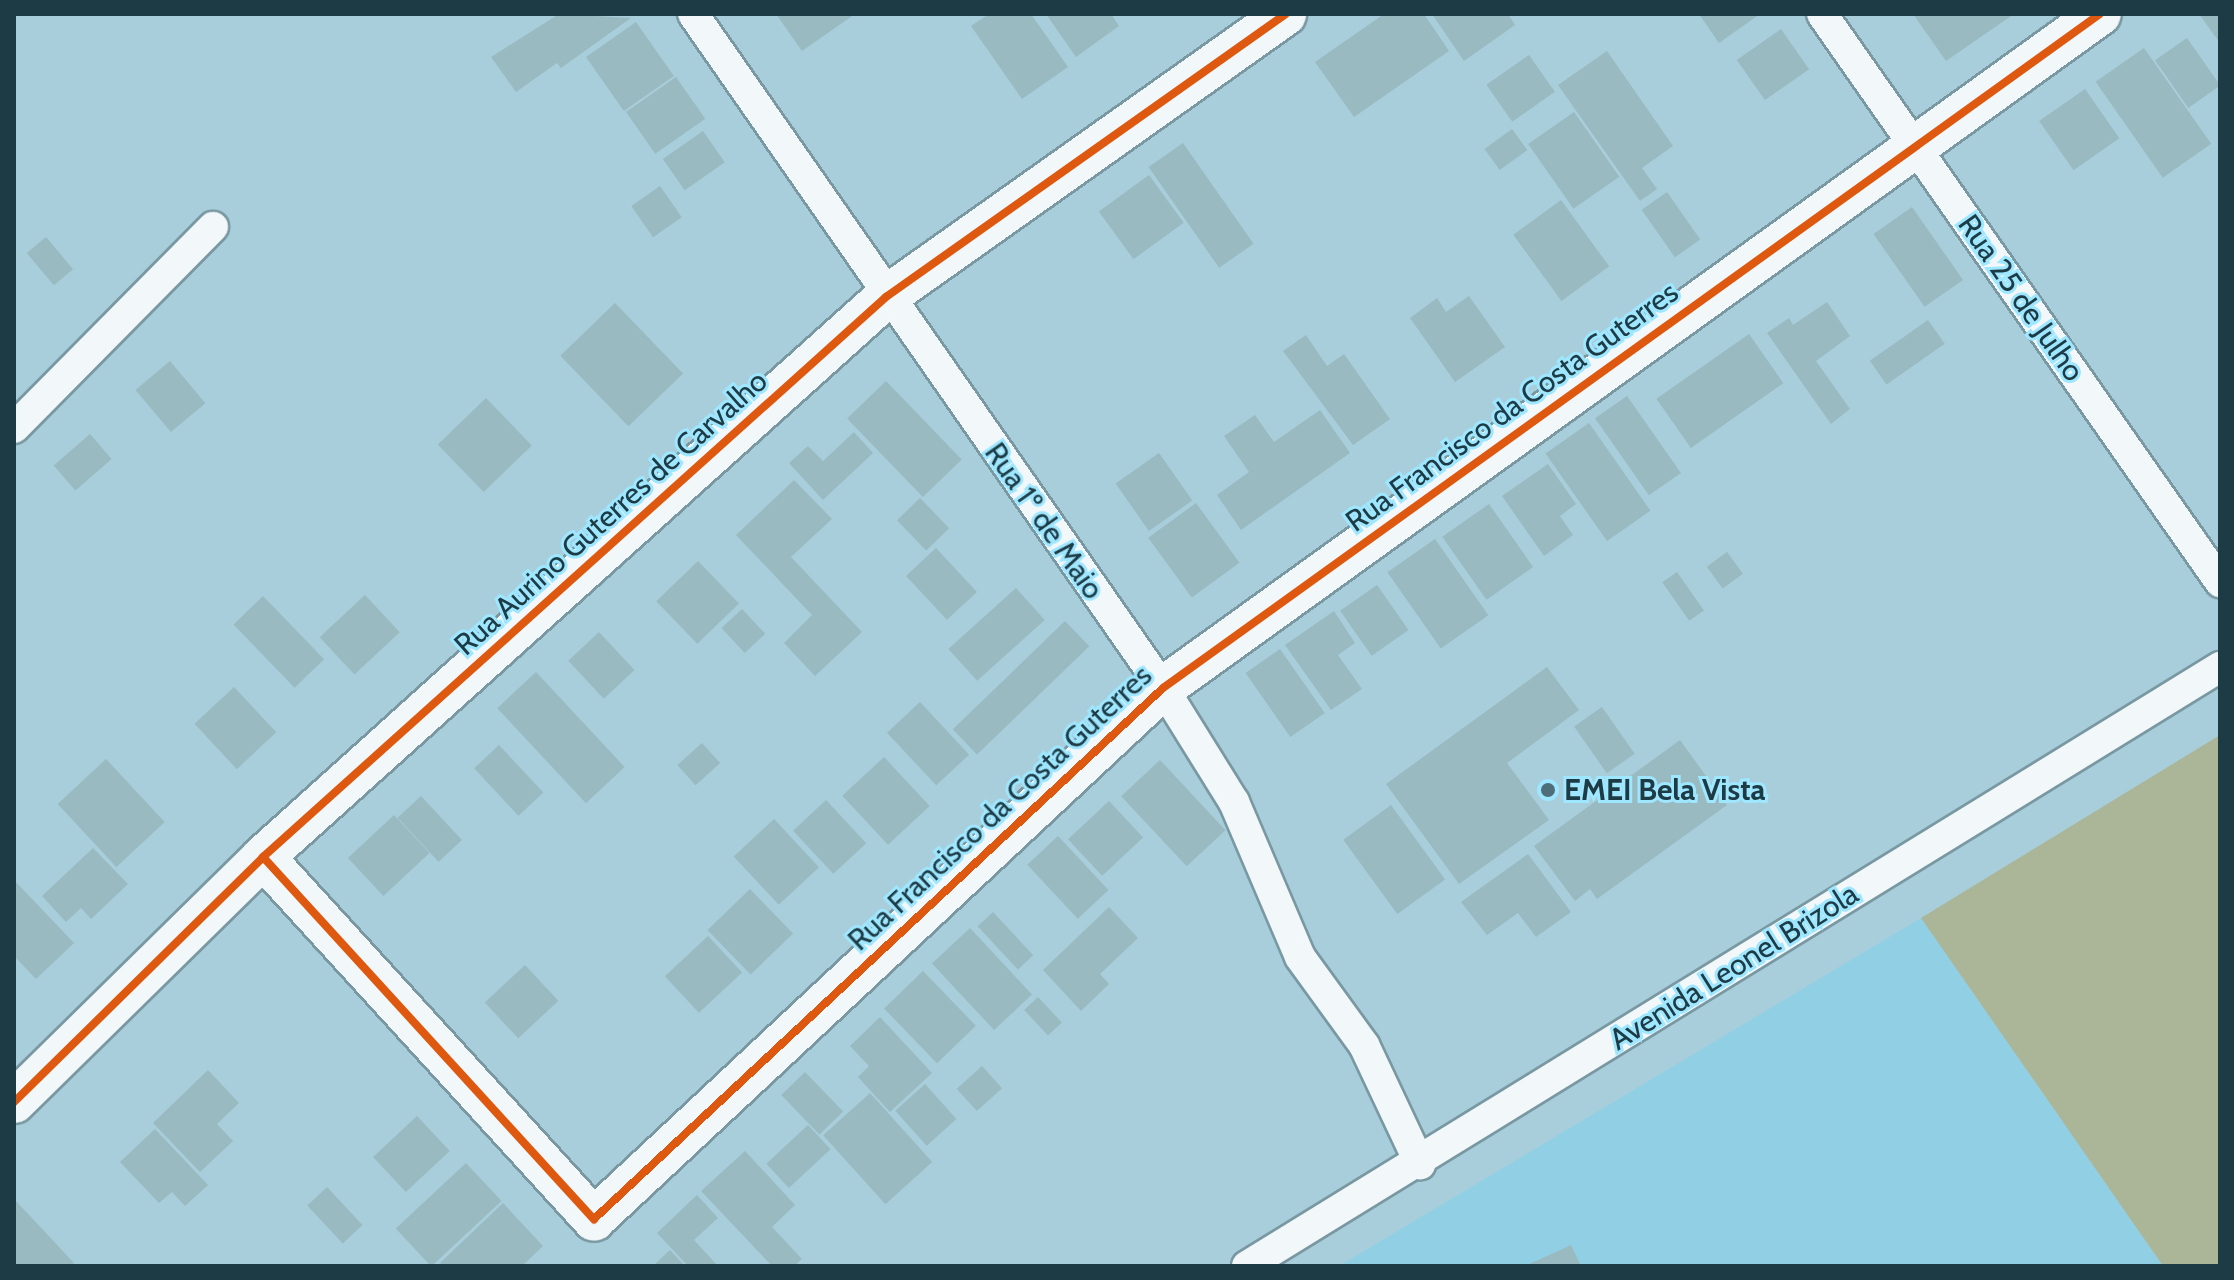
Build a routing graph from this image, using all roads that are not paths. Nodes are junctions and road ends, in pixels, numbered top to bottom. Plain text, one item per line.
1 (693, 14) edge
2 (1285, 14) edge
3 (1822, 14) edge
4 (2100, 14) edge
5 (1915, 146) junction
6 (213, 227) dead end
7 (886, 297) junction
8 (14, 428) edge
9 (2220, 582) edge
10 (2220, 667) edge
11 (1163, 688) junction
12 (263, 857) junction
13 (14, 1102) edge
14 (1420, 1164) junction
15 (1247, 1266) edge

1 - 7 street, Rua 1º de Maio
2 - 7 street, Rua Aurino Guterres de Carvalho
3 - 5 street, Rua 25 de Julho
4 - 5 street, Rua Francisco da Costa Guterres
5 - 9 street, Rua 25 de Julho
5 - 11 street, Rua Francisco da Costa Guterres
6 - 8 street
7 - 11 street, Rua 1º de Maio
7 - 12 street, Rua Aurino Guterres de Carvalho
10 - 14 street, Avenida Leonel Brizola
11 - 12 street, Rua Francisco da Costa Guterres
11 - 14 street, Rua 1º de Maio
12 - 13 street, Rua Aurino Guterres de Carvalho
14 - 15 street, Avenida Leonel Brizola

